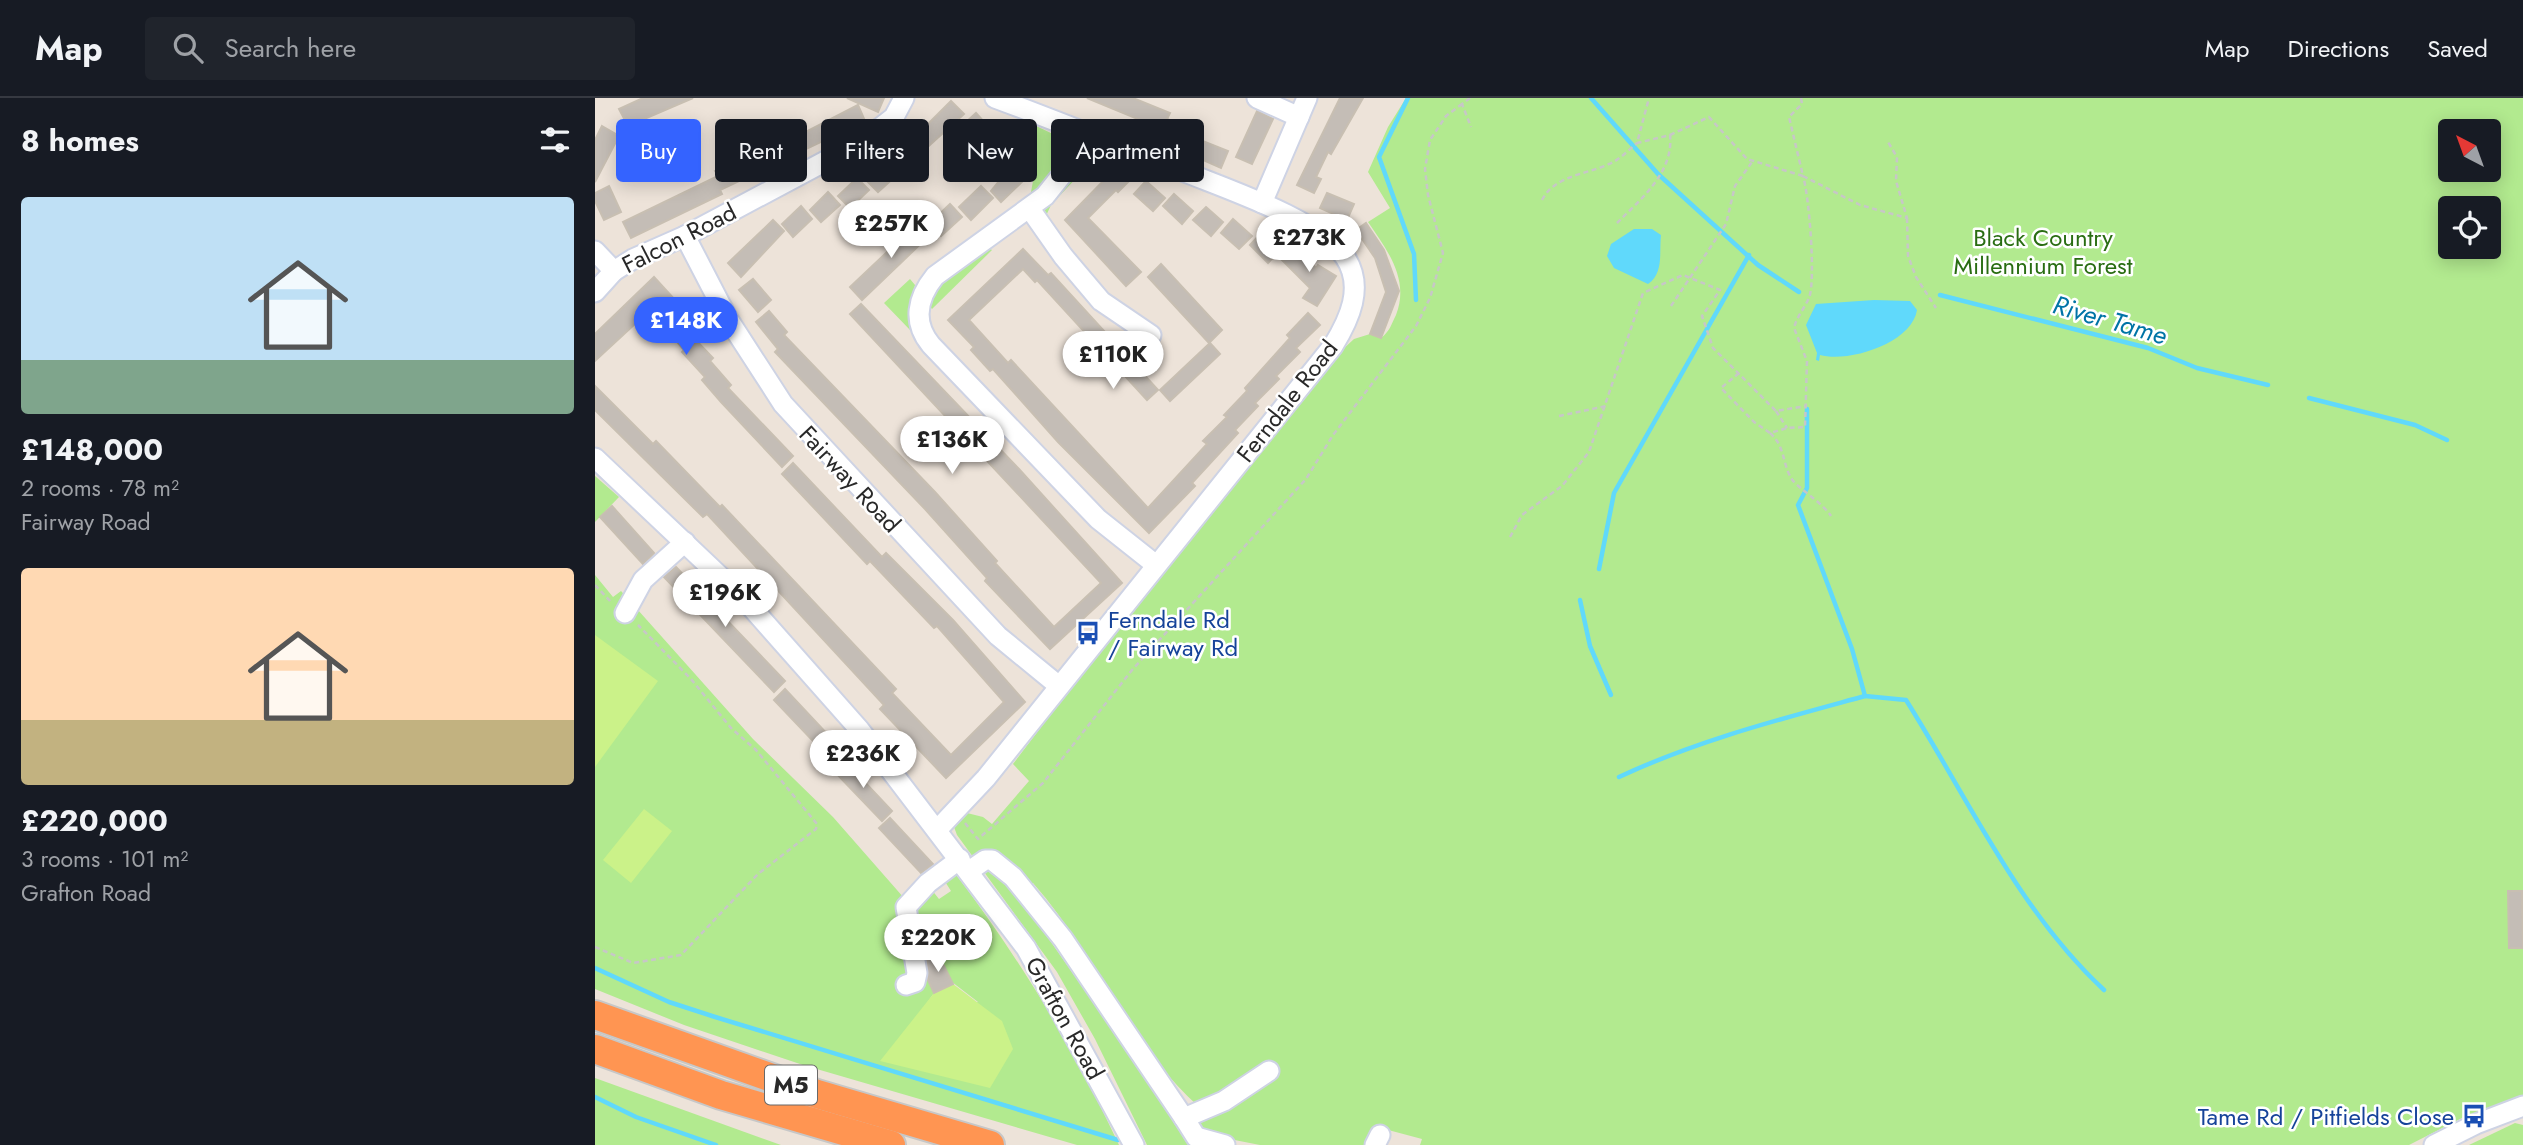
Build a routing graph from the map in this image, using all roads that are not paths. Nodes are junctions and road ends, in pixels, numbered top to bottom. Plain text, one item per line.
1 (904, 98) edge
2 (995, 98) edge
3 (1257, 98) edge
4 (1307, 98) edge
5 (1299, 117) junction
6 (1051, 119) edge
7 (1204, 180) edge
8 (1056, 182) edge
9 (1262, 203) junction
10 (1030, 209) junction
11 (685, 236) junction
12 (595, 251) edge
13 (614, 271) junction
14 (595, 292) edge
15 (1151, 335) dead end
16 (595, 458) edge
17 (685, 542) junction
18 (1156, 565) junction
19 (625, 613) road end
20 (1059, 686) junction
21 (937, 830) junction
22 (964, 865) junction
23 (906, 985) dead end
24 (595, 1015) edge
25 (595, 1049) edge
26 (1269, 1071) dead end
27 (2523, 1106) edge
28 (1184, 1118) junction
29 (891, 1145) edge
30 (990, 1145) edge
31 (1135, 1145) edge
32 (1225, 1145) edge
33 (2434, 1145) edge

1 - 11 street, Falcon Road
2 - 6 street, Ferndale Road
3 - 5 street
4 - 5 street
5 - 9 street
7 - 9 street, Ferndale Road
8 - 10 street
9 - 18 street, Ferndale Road
10 - 15 street
10 - 18 street
11 - 13 street, Falcon Road
11 - 20 street, Fairway Road
12 - 13 street
13 - 14 street, Falcon Road
16 - 17 street, Grafton Road
17 - 19 street
17 - 21 street, Grafton Road
18 - 20 street, Ferndale Road
20 - 21 street, Ferndale Road
21 - 22 street, Grafton Road
22 - 23 street
22 - 28 street
22 - 31 street, Grafton Road
24 - 30 highway, M5
25 - 29 highway, M5
26 - 28 street
27 - 33 street
28 - 32 street

